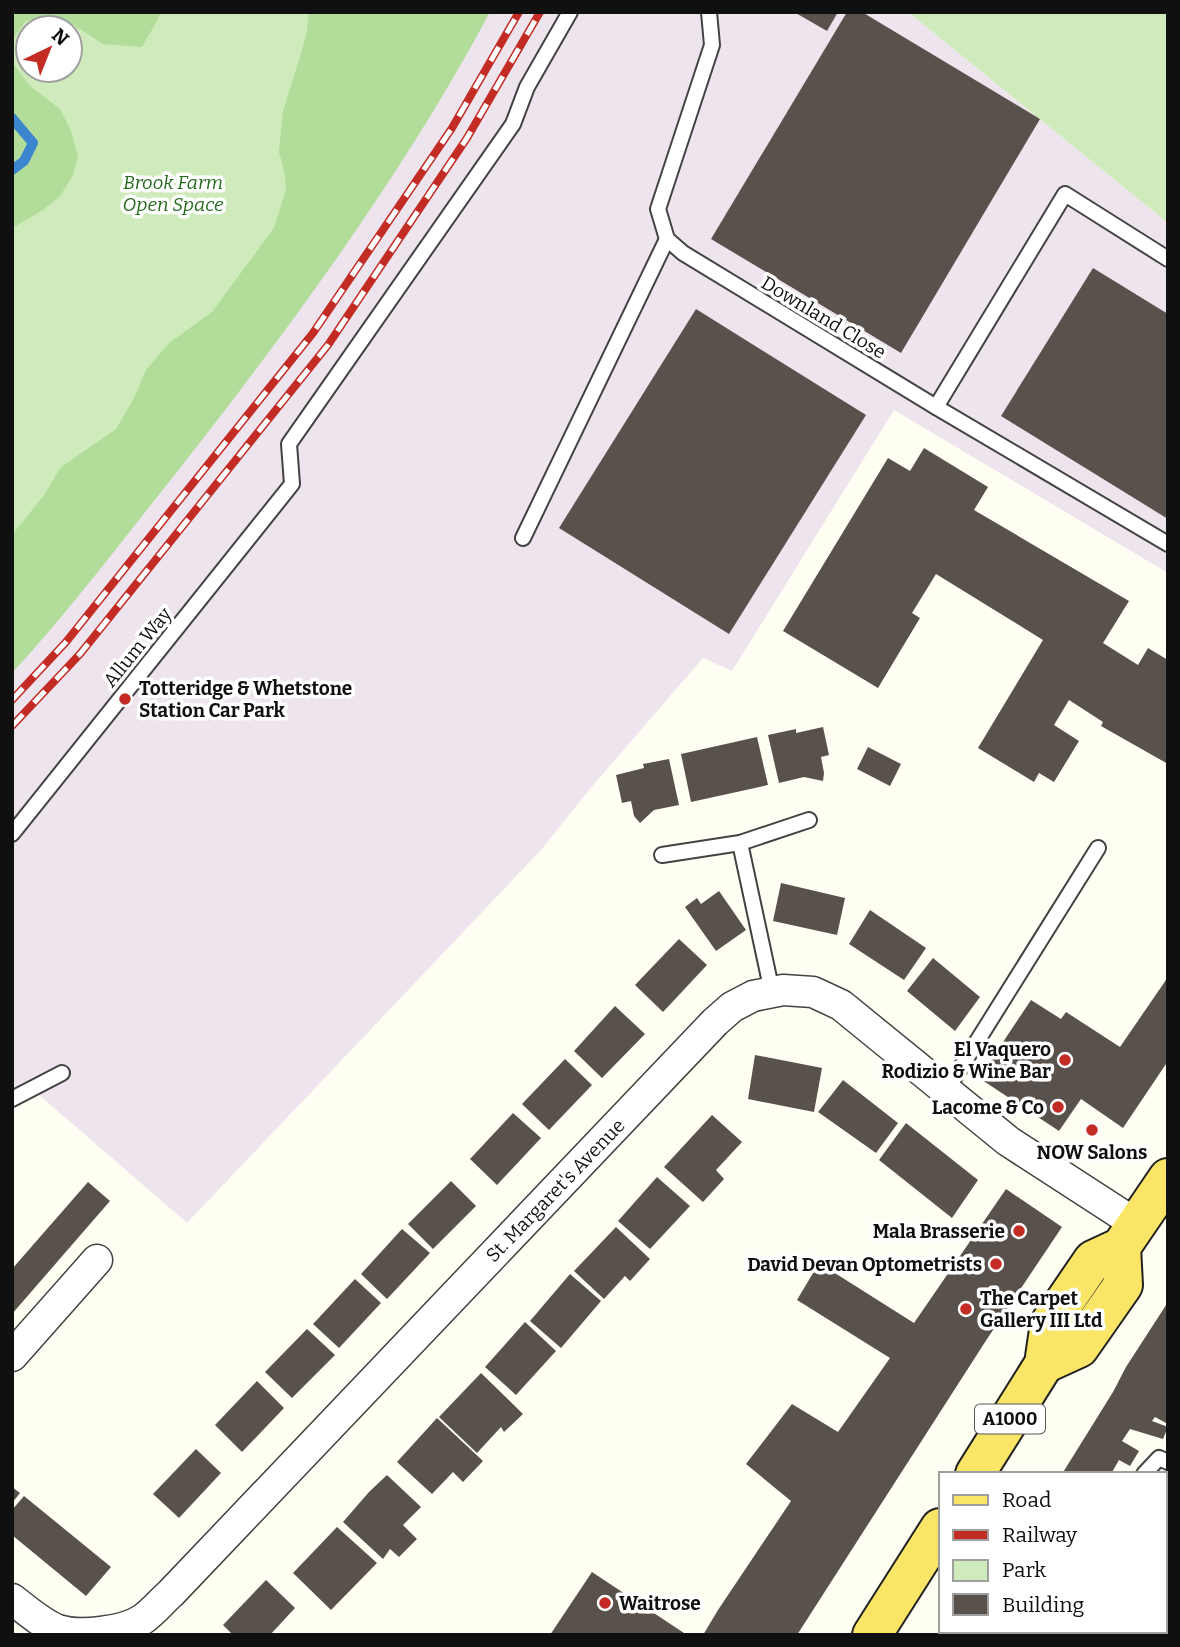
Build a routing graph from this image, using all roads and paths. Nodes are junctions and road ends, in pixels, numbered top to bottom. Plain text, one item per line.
1 (570, 12) edge
2 (709, 12) edge
3 (667, 239) junction
4 (1168, 259) edge
5 (936, 407) junction
6 (523, 538) dead end
7 (1168, 544) edge
8 (809, 820) dead end
9 (12, 834) edge
10 (740, 843) junction
11 (1098, 848) dead end
12 (662, 855) dead end
13 (772, 992) junction
14 (62, 1073) dead end
15 (946, 1091) junction
16 (12, 1099) edge
17 (1168, 1178) edge
18 (1128, 1236) junction
19 (97, 1260) dead end
20 (13, 1354) edge
21 (1168, 1462) edge
22 (976, 1472) edge
23 (1146, 1472) edge
24 (939, 1530) edge
25 (12, 1599) edge
26 (872, 1635) edge

1 - 9 lane, Allum Way
2 - 3 lane
3 - 5 lane, Downland Close
3 - 6 lane
4 - 5 lane
5 - 7 lane, Downland Close
8 - 10 lane
10 - 12 lane
10 - 13 lane
11 - 15 lane
13 - 15 street, St. Margaret's Avenue
13 - 25 street, St. Margaret's Avenue
14 - 16 lane
15 - 18 street, St. Margaret's Avenue
17 - 18 main road
18 - 22 main road, A1000
19 - 20 street
21 - 23 lane
24 - 26 main road

